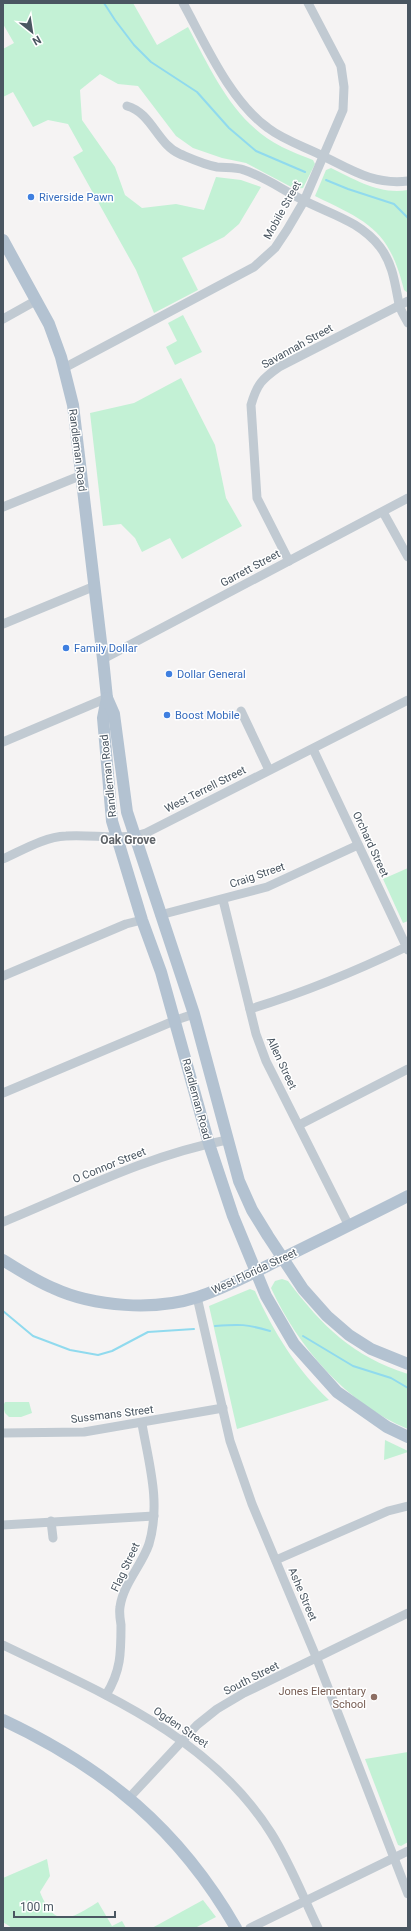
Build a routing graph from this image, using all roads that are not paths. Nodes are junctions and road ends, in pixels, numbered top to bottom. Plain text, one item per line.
1 (183, 3) edge
2 (308, 3) edge
3 (128, 106) dead end
4 (324, 156) junction
5 (408, 181) edge
6 (304, 201) junction
7 (3, 240) edge
8 (37, 300) junction
9 (408, 301) edge
10 (399, 305) junction
11 (3, 319) edge
12 (408, 323) edge
13 (64, 368) junction
14 (82, 475) junction
15 (408, 498) edge
16 (3, 507) edge
17 (383, 512) junction
18 (408, 557) edge
19 (289, 561) junction
20 (95, 586) junction
21 (3, 624) edge
22 (103, 659) junction
23 (107, 698) junction
24 (408, 700) edge
25 (241, 711) dead end
26 (3, 742) edge
27 (314, 748) junction
28 (269, 770) junction
29 (134, 837) junction
30 (117, 838) junction
31 (358, 845) junction
32 (3, 859) edge
33 (223, 900) junction
34 (160, 915) junction
35 (142, 920) junction
36 (407, 948) edge
37 (3, 976) edge
38 (250, 1009) junction
39 (194, 1014) junction
40 (176, 1020) junction
41 (408, 1068) edge
42 (3, 1093) edge
43 (299, 1125) junction
44 (227, 1140) junction
45 (209, 1144) junction
46 (408, 1196) edge
47 (3, 1222) edge
48 (349, 1226) junction
49 (284, 1258) junction
50 (3, 1260) edge
51 (256, 1272) junction
52 (197, 1297) junction
53 (408, 1364) edge
54 (223, 1408) junction
55 (142, 1424) junction
56 (3, 1433) edge
57 (408, 1437) edge
58 (408, 1506) edge
59 (154, 1516) junction
60 (52, 1521) junction
61 (3, 1525) edge
62 (53, 1538) dead end
63 (276, 1560) junction
64 (408, 1613) edge
65 (3, 1645) edge
66 (317, 1659) junction
67 (106, 1695) junction
68 (3, 1720) edge
69 (183, 1740) junction
70 (129, 1798) junction
71 (408, 1851) edge
72 (394, 1858) junction
73 (408, 1894) edge
74 (305, 1901) junction
75 (236, 1928) edge
76 (250, 1928) edge
77 (318, 1928) edge

1 - 4 street
2 - 4 street, Mobile Street
3 - 6 street
4 - 5 street
4 - 6 street, Mobile Street
6 - 10 street
6 - 13 street, Mobile Street
7 - 8 main road, Randleman Road
8 - 11 street
8 - 13 main road, Randleman Road
9 - 10 street, Savannah Street
10 - 12 street
10 - 19 street, Savannah Street
13 - 14 main road, Randleman Road
14 - 16 street
14 - 20 main road, Randleman Road
15 - 17 street, Garrett Street
17 - 18 street
17 - 19 street, Garrett Street
19 - 22 street, Garrett Street
20 - 21 street
20 - 22 main road, Randleman Road
22 - 23 main road, Randleman Road
23 - 26 street
23 - 29 main road, Randleman Road
23 - 30 main road, Randleman Road
24 - 27 street, West Terrell Street
25 - 28 street
27 - 28 street, West Terrell Street
27 - 31 street, Orchard Street
28 - 29 street, West Terrell Street
29 - 30 street, West Terrell Street
29 - 34 main road, Randleman Road
30 - 32 street, West Terrell Street
30 - 35 main road, Randleman Road
31 - 33 street, Craig Street
31 - 36 street, Orchard Street
33 - 34 street, Craig Street
33 - 38 street, Allen Street
34 - 39 main road, Randleman Road
35 - 37 street
35 - 40 main road, Randleman Road
36 - 38 street
38 - 43 street, Allen Street
39 - 40 street
39 - 44 main road, Randleman Road
40 - 42 street
40 - 45 main road, Randleman Road
41 - 43 street
43 - 48 street, Allen Street
44 - 45 street, O Connor Street
44 - 49 main road, Randleman Road
45 - 47 street, O Connor Street
45 - 51 main road, Randleman Road
46 - 48 main road, West Florida Street
48 - 49 main road, West Florida Street
49 - 51 main road, West Florida Street
49 - 53 main road, Randleman Road
50 - 52 main road, West Florida Street
51 - 52 main road, West Florida Street
51 - 57 main road, Randleman Road
52 - 54 street, Ashe Street
54 - 55 street, Sussmans Street
54 - 63 street, Ashe Street
55 - 56 street, Sussmans Street
55 - 59 street, Flag Street
58 - 63 street
59 - 60 street
59 - 67 street, Flag Street
60 - 61 street
60 - 62 street
63 - 66 street, Ashe Street
64 - 66 street, South Street
65 - 67 street, Ogden Street
66 - 69 street, South Street
66 - 72 street, Ashe Street
67 - 69 street, Ogden Street
68 - 70 main road
69 - 70 street, South Street
69 - 74 street, Ogden Street
70 - 75 main road
71 - 72 street
72 - 73 street, Ashe Street
72 - 74 street
74 - 76 street
74 - 77 street, Ogden Street

